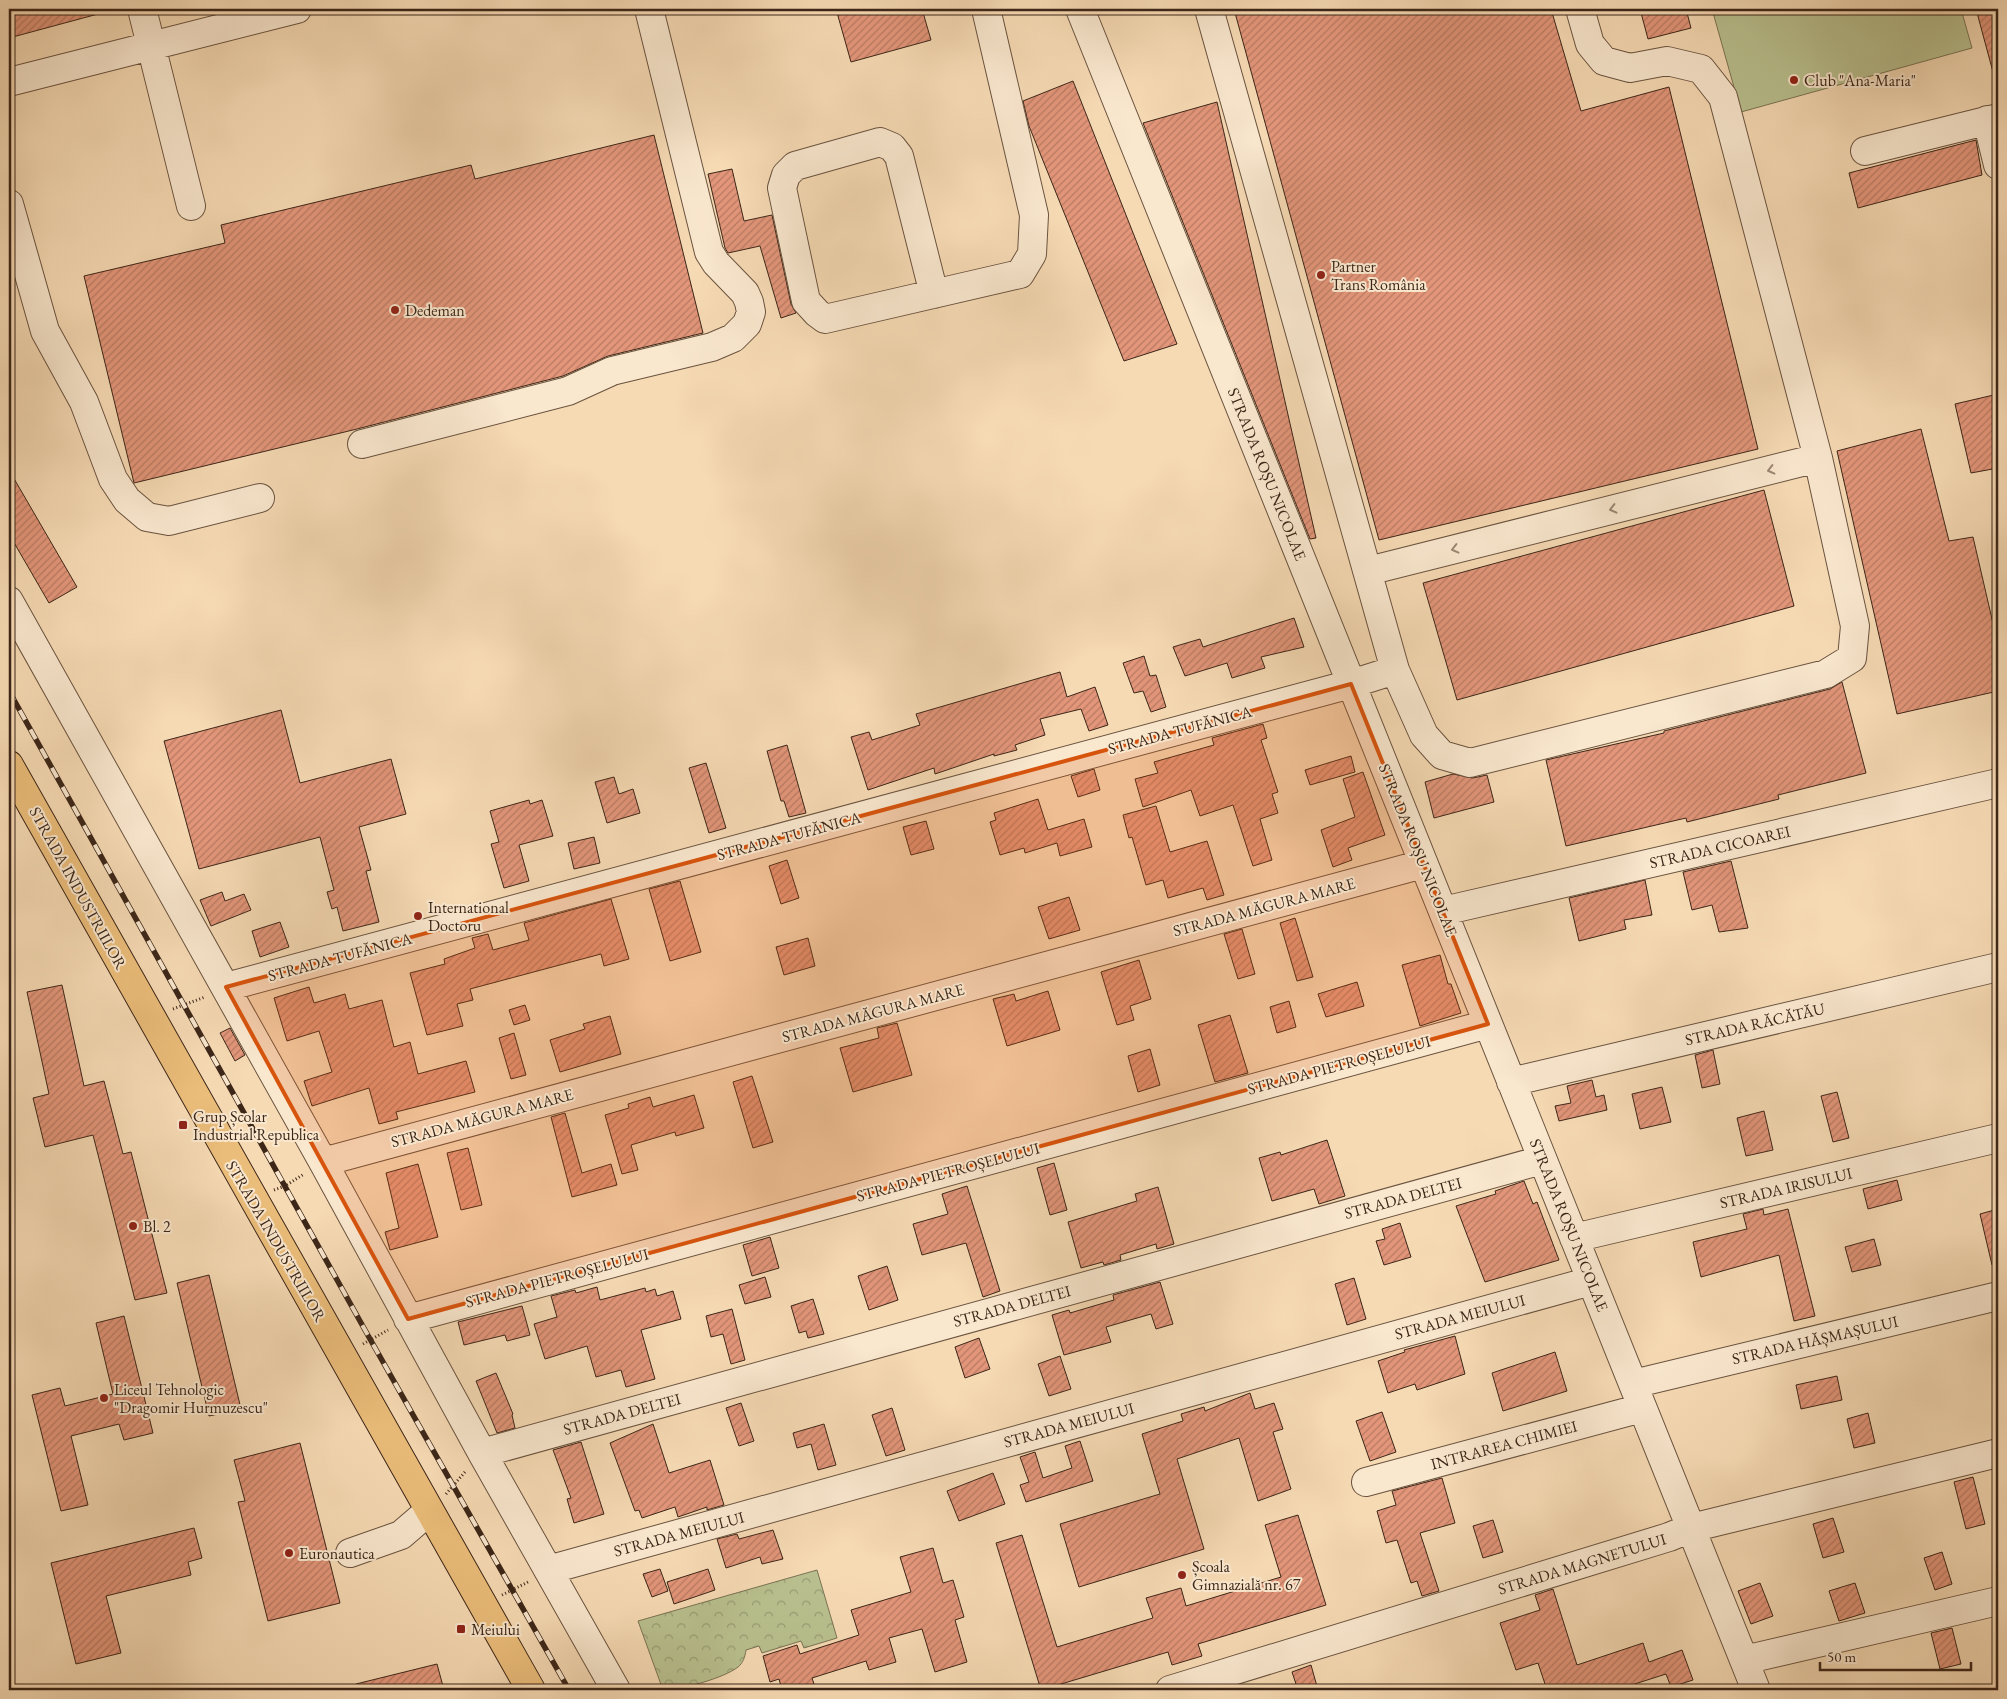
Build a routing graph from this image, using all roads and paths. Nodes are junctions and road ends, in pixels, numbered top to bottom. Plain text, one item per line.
1 (142, 9) edge
2 (297, 9) edge
3 (649, 9) edge
4 (986, 9) edge
5 (1080, 9) edge
6 (1210, 9) edge
7 (1580, 9) edge
8 (258, 14) edge
9 (150, 46) junction
10 (9, 82) edge
11 (1992, 119) edge
12 (1865, 151) dead end
13 (1998, 165) edge
14 (9, 204) edge
15 (191, 206) dead end
16 (934, 294) junction
17 (362, 444) dead end
18 (1818, 458) junction
19 (260, 498) dead end
20 (1368, 571) junction
21 (9, 601) edge
22 (1395, 670) junction
23 (1351, 684) junction
24 (9, 765) edge
25 (1998, 783) edge
26 (1423, 864) junction
27 (1443, 911) junction
28 (1998, 967) edge
29 (226, 988) junction
30 (149, 1016) junction
31 (1488, 1024) junction
32 (1511, 1082) junction
33 (1998, 1138) edge
34 (1542, 1160) junction
35 (323, 1162) junction
36 (251, 1197) junction
37 (1574, 1238) junction
38 (1591, 1281) junction
39 (1998, 1296) edge
40 (408, 1319) junction
41 (344, 1360) junction
42 (1637, 1396) junction
43 (482, 1453) junction
44 (1998, 1453) edge
45 (1366, 1482) dead end
46 (430, 1511) junction
47 (1691, 1528) junction
48 (350, 1553) dead end
49 (548, 1570) junction
50 (1998, 1601) edge
51 (482, 1603) junction
52 (1744, 1660) junction
53 (531, 1690) edge
54 (616, 1690) edge
55 (1170, 1690) edge
56 (1754, 1690) edge

1 - 9 street
2 - 8 street
3 - 17 street
4 - 16 street
5 - 23 street, STRADA ROȘU NICOLAE
6 - 20 street
7 - 18 street
8 - 9 street
9 - 10 street
9 - 15 street
11 - 12 street
11 - 13 street
14 - 19 street
16 - 16 street
18 -> 20 street
18 - 22 street
20 - 22 street
21 - 29 street
22 - 23 street, STRADA TUFĂNICA
23 - 26 street, STRADA ROȘU NICOLAE
23 - 29 street, STRADA TUFĂNICA
24 - 30 main road, STRADA INDUSTRIILOR
25 - 27 street, STRADA CICOAREI
26 - 27 street, STRADA ROȘU NICOLAE
26 - 35 street, STRADA MĂGURA MARE
27 - 31 street, STRADA ROȘU NICOLAE
28 - 32 street, STRADA RĂCĂTĂU
29 - 30 path
29 - 35 street
30 - 36 main road, STRADA INDUSTRIILOR
31 - 32 street, STRADA ROȘU NICOLAE
31 - 40 street, STRADA PIETROȘELULUI
32 - 34 street, STRADA ROȘU NICOLAE
33 - 37 street, STRADA IRISULUI
34 - 37 street, STRADA ROȘU NICOLAE
34 - 43 street, STRADA DELTEI
35 - 36 path
35 - 40 street
36 - 41 main road, STRADA INDUSTRIILOR
37 - 38 street, STRADA ROȘU NICOLAE
38 - 42 street, STRADA ROȘU NICOLAE
38 - 49 street, STRADA MEIULUI
39 - 42 street, STRADA HĂȘMAȘULUI
40 - 41 path
40 - 43 street
41 - 46 main road, STRADA INDUSTRIILOR
42 - 45 street, INTRAREA CHIMIEI
42 - 47 street, STRADA ROȘU NICOLAE
43 - 46 path
43 - 49 street
44 - 47 street, STRADA MAGNETULUI
46 - 48 street
46 - 51 main road, STRADA INDUSTRIILOR
47 - 52 street, STRADA ROȘU NICOLAE
47 - 55 street, STRADA MAGNETULUI
49 - 51 path
49 - 54 street
50 - 52 street
51 - 53 main road, STRADA INDUSTRIILOR
52 - 56 street, STRADA ROȘU NICOLAE

